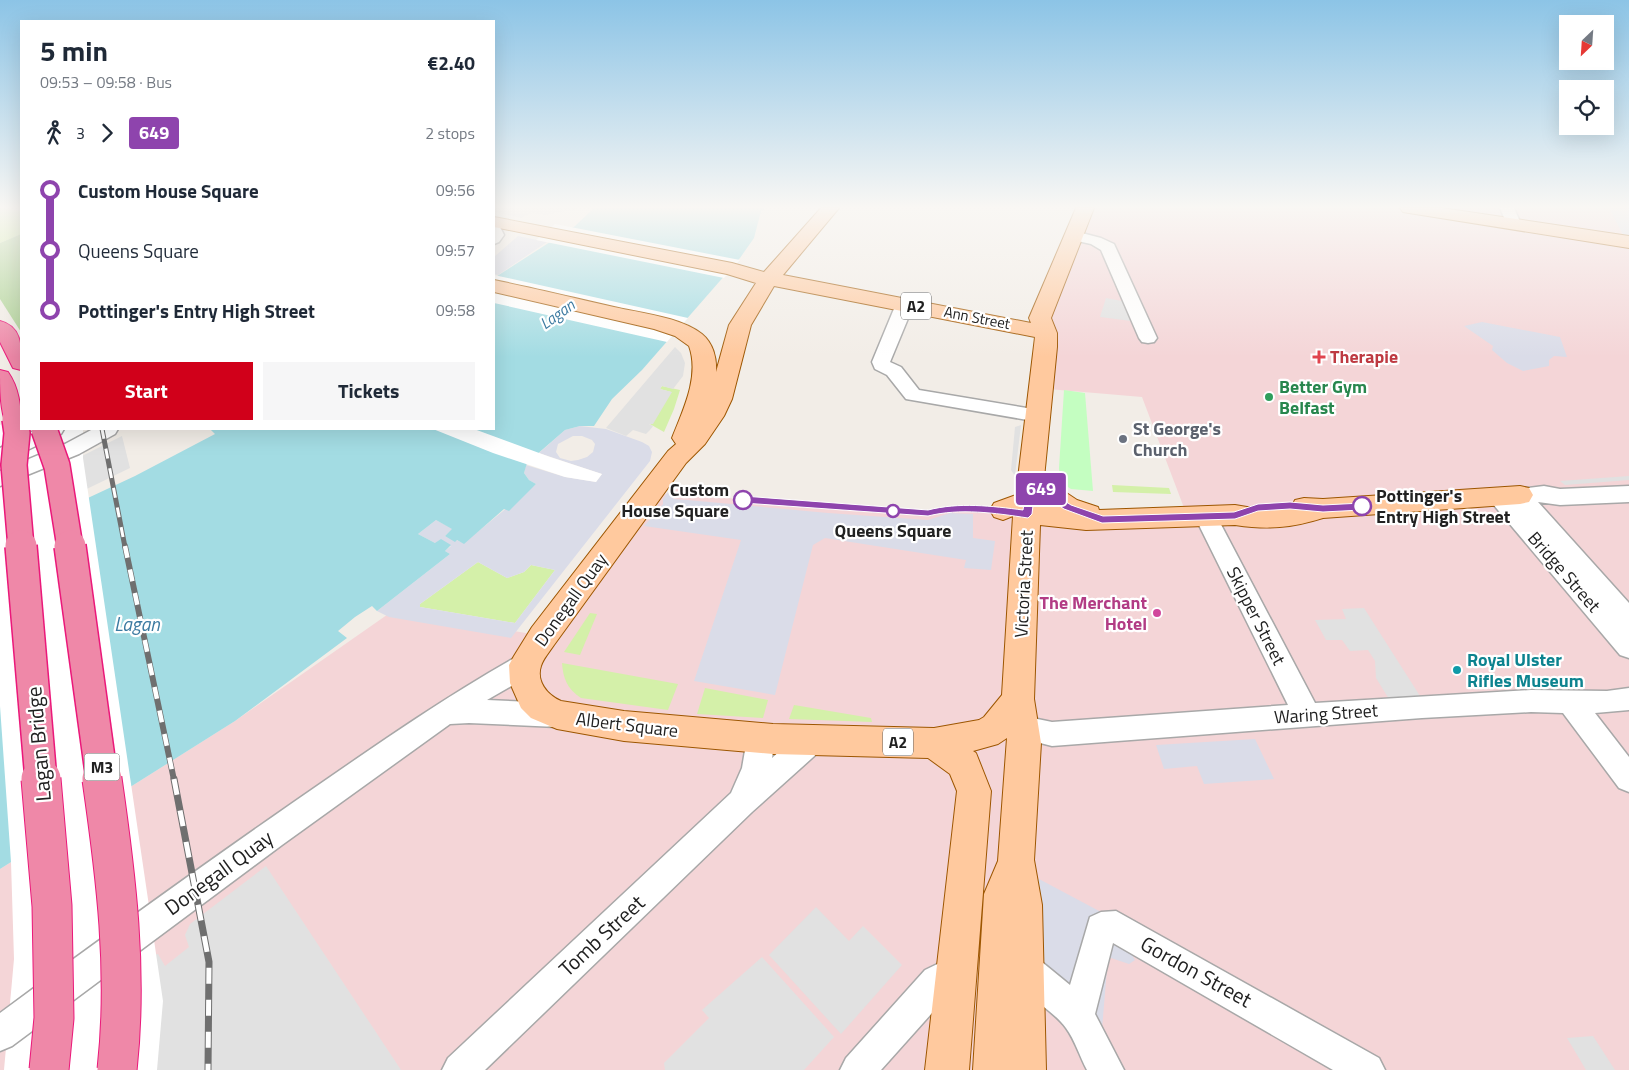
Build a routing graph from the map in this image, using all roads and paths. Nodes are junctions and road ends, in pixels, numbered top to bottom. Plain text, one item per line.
1 (676, 258) edge
2 (792, 258) edge
3 (1065, 258) edge
4 (1113, 258) edge
5 (780, 273) junction
6 (495, 286) edge
7 (905, 304) junction
8 (0, 328) edge
9 (1046, 333) junction
10 (1148, 338) dead end
11 (20, 361) edge
12 (0, 377) edge
13 (1040, 416) junction
14 (44, 430) edge
15 (52, 430) edge
16 (64, 430) edge
17 (106, 430) edge
18 (678, 457) junction
19 (3, 462) edge
20 (57, 466) junction
21 (1629, 483) edge
22 (1629, 494) edge
23 (1520, 495) junction
24 (1023, 503) junction
25 (1206, 517) junction
26 (1102, 519) junction
27 (586, 579) junction
28 (1629, 620) edge
29 (1629, 648) edge
30 (525, 665) junction
31 (468, 698) junction
32 (1629, 699) edge
33 (1570, 702) junction
34 (1021, 713) junction
35 (556, 715) junction
36 (1307, 715) junction
37 (440, 716) junction
38 (762, 739) junction
39 (811, 741) junction
40 (934, 743) junction
41 (1629, 779) edge
42 (742, 802) junction
43 (1016, 860) junction
44 (956, 970) junction
45 (1025, 970) junction
46 (1078, 1016) junction
47 (0, 1034) edge
48 (49, 1070) edge
49 (117, 1070) edge
50 (460, 1070) edge
51 (858, 1070) edge
52 (947, 1070) edge
53 (994, 1070) edge
54 (1024, 1070) edge
55 (1106, 1070) edge
56 (1367, 1070) edge

1 - 5 main road, Ann Street / A2
2 - 5 main road, Donegall Quay
3 - 9 main road, Victoria Street
4 - 10 street
5 - 7 main road, Ann Street / A2
5 - 18 main road, Donegall Quay
6 - 18 main road, Donegall Quay
7 - 9 main road, Ann Street / A2
7 - 13 street
8 - 11 highway
9 - 13 main road, Victoria Street
12 - 19 highway, Lagan Bridge, bridge
13 - 24 main road, Victoria Street
14 - 20 highway, M3, bridge
15 - 19 street
16 - 20 highway
17 - 19 street
18 - 27 main road, Donegall Quay
19 - 48 highway, Lagan Bridge, bridge
20 - 49 highway, M3, bridge
21 - 23 street
22 - 23 street
23 - 25 main road
23 - 28 street, Bridge Street
23 - 29 street, Bridge Street
24 - 26 main road
24 - 26 main road
24 - 34 main road, Victoria Street
25 - 26 main road
25 - 36 street, Skipper Street
27 - 30 main road, Donegall Quay
27 - 31 street
30 - 31 street, Donegall Quay
30 - 35 main road, Albert Square / A2
31 - 37 street, Donegall Quay
32 - 33 street, Waring Street
33 - 36 street, Waring Street
33 - 41 street
34 - 36 street, Waring Street
34 - 40 main road, A2
34 - 43 main road, Victoria Street
35 - 37 street, Donegall Quay
35 - 38 main road, Albert Square / A2
37 - 47 street, Donegall Quay
38 - 39 main road, A2
38 - 42 street, Tomb Street
39 - 40 main road, A2
39 - 42 street, Tomb Street
40 - 44 main road, A2
42 - 50 street, Tomb Street
43 - 45 main road, Victoria Street
43 - 53 main road
44 - 51 street
44 - 52 main road, A2
45 - 46 street
45 - 54 main road, Victoria Street
46 - 55 street
46 - 56 street, Gordon Street

